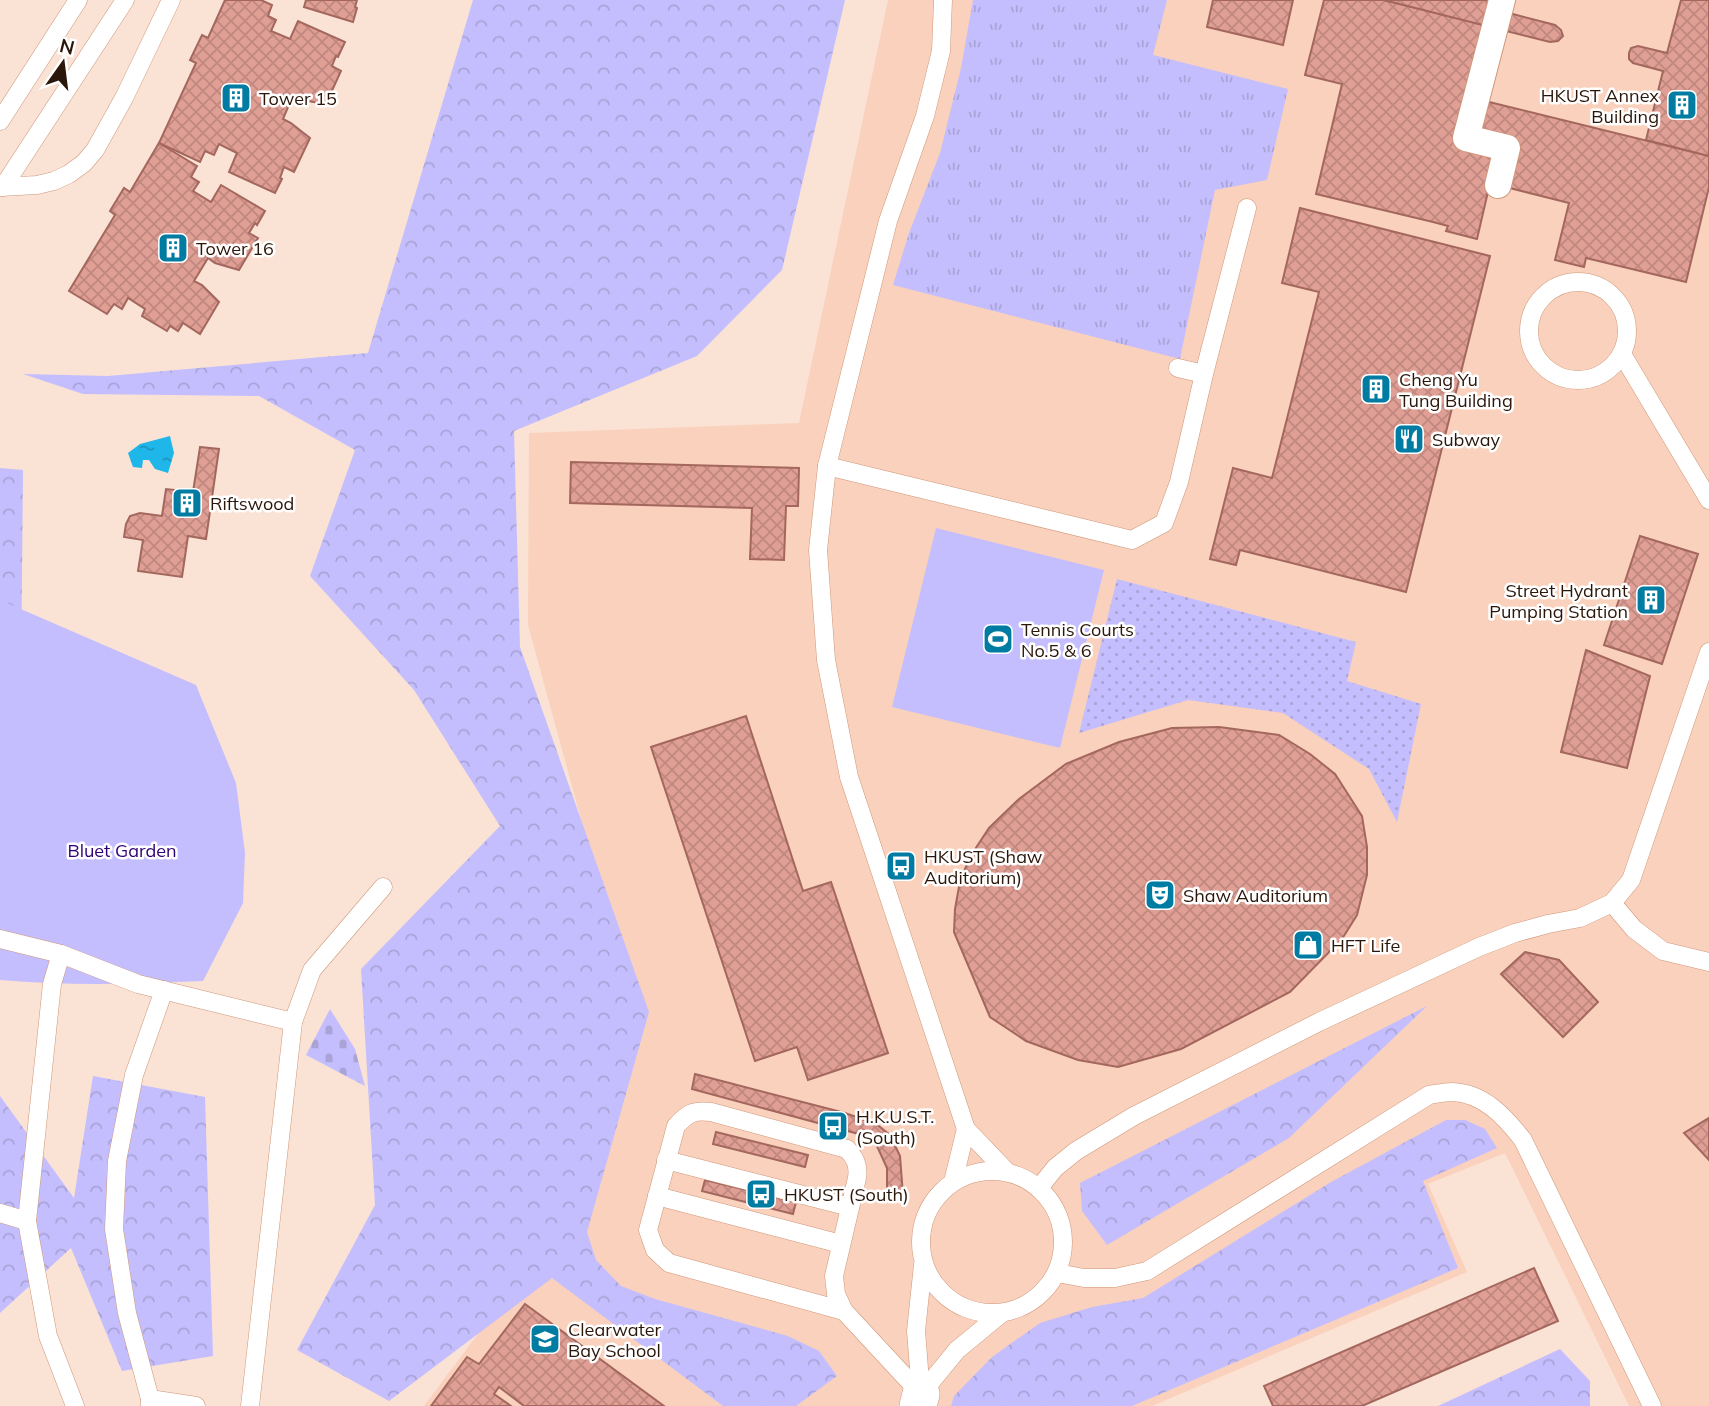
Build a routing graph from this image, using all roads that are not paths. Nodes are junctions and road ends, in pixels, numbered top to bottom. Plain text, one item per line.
1 (78, 0) edge
2 (125, 0) edge
3 (171, 0) edge
4 (943, 0) edge
5 (1502, 0) edge
6 (0, 121) edge
7 (1498, 185) dead end
8 (2, 187) edge
9 (1247, 208) dead end
10 (1622, 354) junction
11 (1178, 368) dead end
12 (1204, 374) junction
13 (827, 466) junction
14 (1709, 500) edge
15 (1709, 652) edge
16 (383, 887) dead end
17 (1612, 903) junction
18 (0, 939) edge
19 (61, 954) junction
20 (1709, 962) edge
21 (164, 990) junction
22 (293, 1022) junction
23 (966, 1129) junction
24 (666, 1160) junction
25 (1007, 1172) junction
26 (953, 1182) junction
27 (1039, 1188) junction
28 (657, 1196) junction
29 (850, 1208) junction
30 (0, 1213) edge
31 (27, 1221) junction
32 (841, 1244) junction
33 (923, 1261) junction
34 (1057, 1273) junction
35 (844, 1311) junction
36 (1002, 1313) junction
37 (920, 1400) edge
38 (150, 1402) edge
39 (75, 1406) edge
40 (196, 1406) edge
41 (250, 1406) edge
42 (1652, 1406) edge

1 - 6 lane
2 - 8 lane
3 - 8 lane
4 - 13 lane
5 - 7 street
9 - 12 lane
10 - 10 lane
10 - 14 lane
11 - 12 lane
12 - 13 lane
13 - 23 lane
15 - 17 lane
16 - 22 lane
17 - 20 lane
17 - 27 lane
18 - 19 lane
19 - 21 lane
19 - 31 lane
21 - 22 lane
21 - 38 lane
22 - 41 lane
23 - 25 lane
23 - 26 lane
24 - 28 lane
24 - 29 lane
24 - 29 lane
25 - 26 lane
25 - 27 lane
26 - 33 lane
27 - 34 lane
28 - 32 lane
28 - 35 lane
29 - 32 lane
30 - 31 lane
31 - 39 lane
32 - 35 lane
33 - 36 lane
33 - 37 lane
34 - 36 lane
34 - 42 lane
35 - 37 lane
36 - 37 lane
38 - 40 lane

